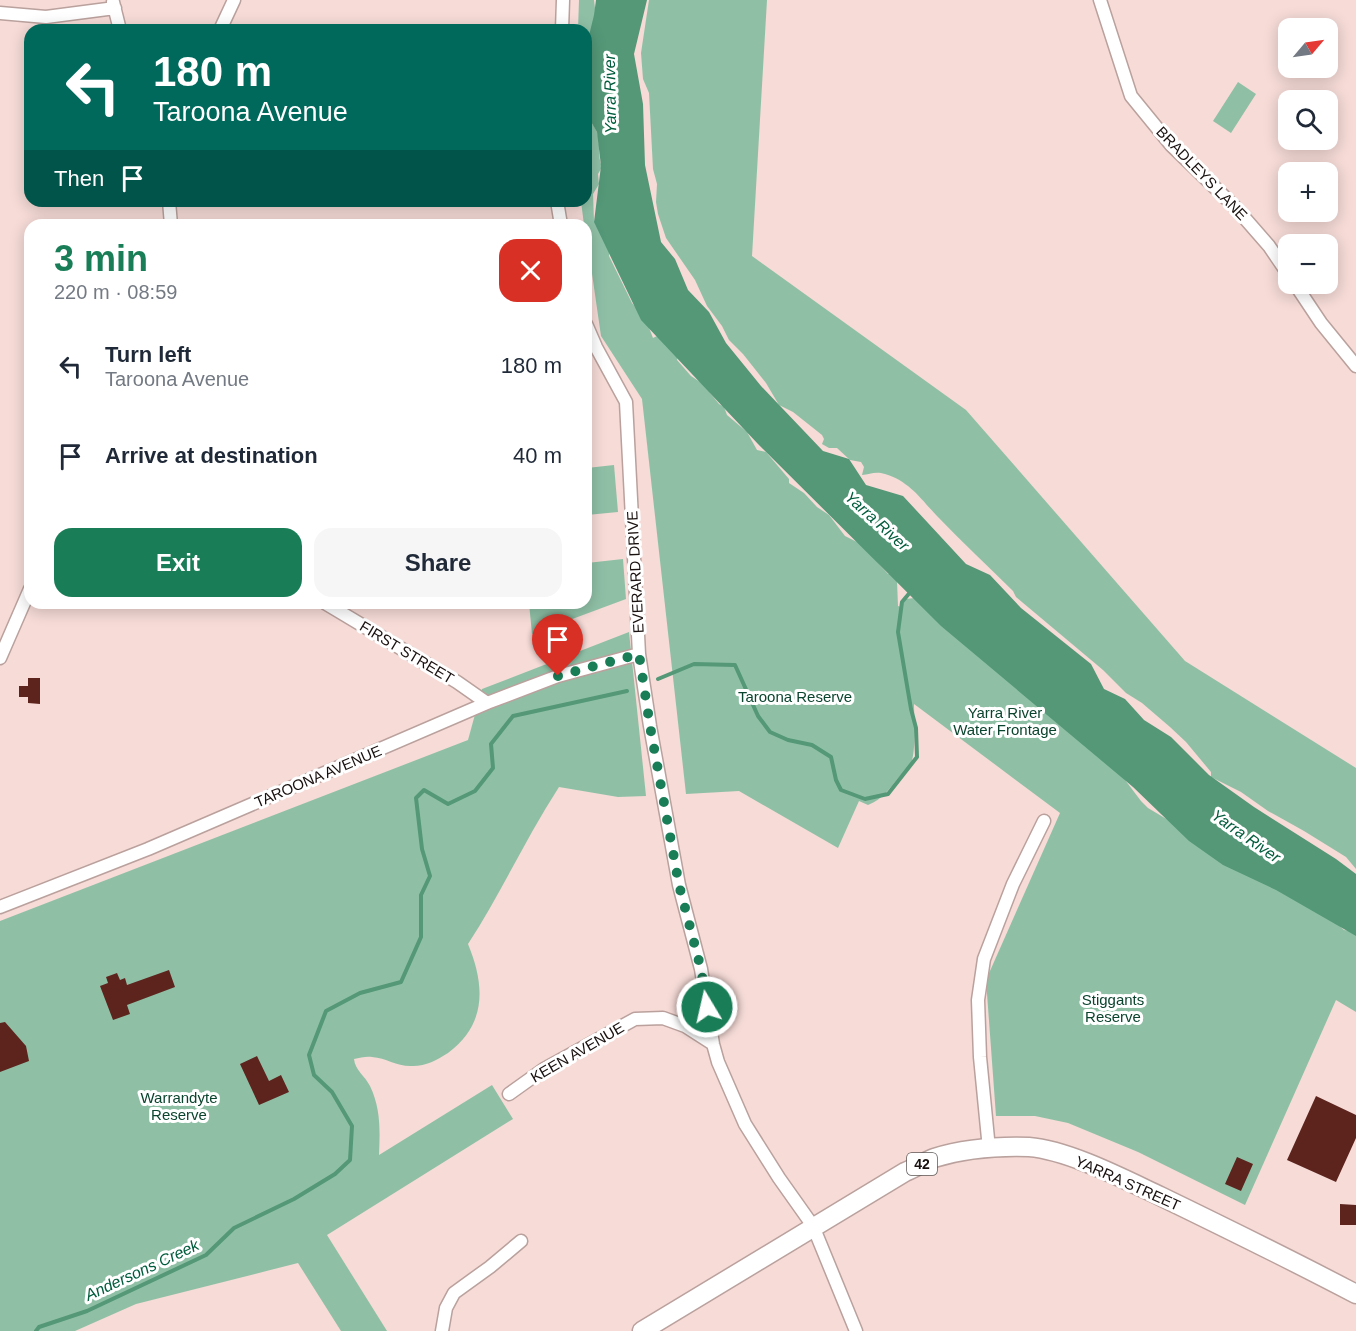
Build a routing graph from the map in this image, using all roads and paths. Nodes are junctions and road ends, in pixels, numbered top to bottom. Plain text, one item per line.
1 (234, 0) edge
2 (562, 0) edge
3 (1100, 0) edge
4 (114, 4) edge
5 (0, 13) edge
6 (119, 24) edge
7 (223, 24) edge
8 (562, 24) edge
9 (1278, 259) edge
10 (1302, 294) edge
11 (592, 349) edge
12 (1356, 366) edge
13 (24, 603) edge
14 (335, 609) edge
15 (639, 654) junction
16 (0, 658) edge
17 (487, 703) junction
18 (1044, 821) dead end
19 (0, 907) edge
20 (712, 1044) junction
21 (509, 1094) dead end
22 (989, 1149) junction
23 (813, 1226) junction
24 (521, 1241) dead end
25 (1356, 1294) edge
26 (441, 1331) edge
27 (642, 1331) edge
28 (856, 1331) edge

1 - 7 street
2 - 8 street
3 - 9 street, BRADLEYS LANE
4 - 5 street
4 - 6 street
10 - 12 street
11 - 15 street, EVERARD DRIVE
13 - 16 street
14 - 17 street, FIRST STREET
15 - 17 street, TAROONA AVENUE
15 - 20 street, EVERARD DRIVE
17 - 19 street, TAROONA AVENUE
18 - 22 street
20 - 21 street, KEEN AVENUE
20 - 23 street, EVERARD DRIVE
22 - 23 main road, YARRA STREET / 42
22 - 25 main road, YARRA STREET / 42
23 - 27 main road, YARRA STREET / 42
23 - 28 street, EVERARD DRIVE
24 - 26 street

